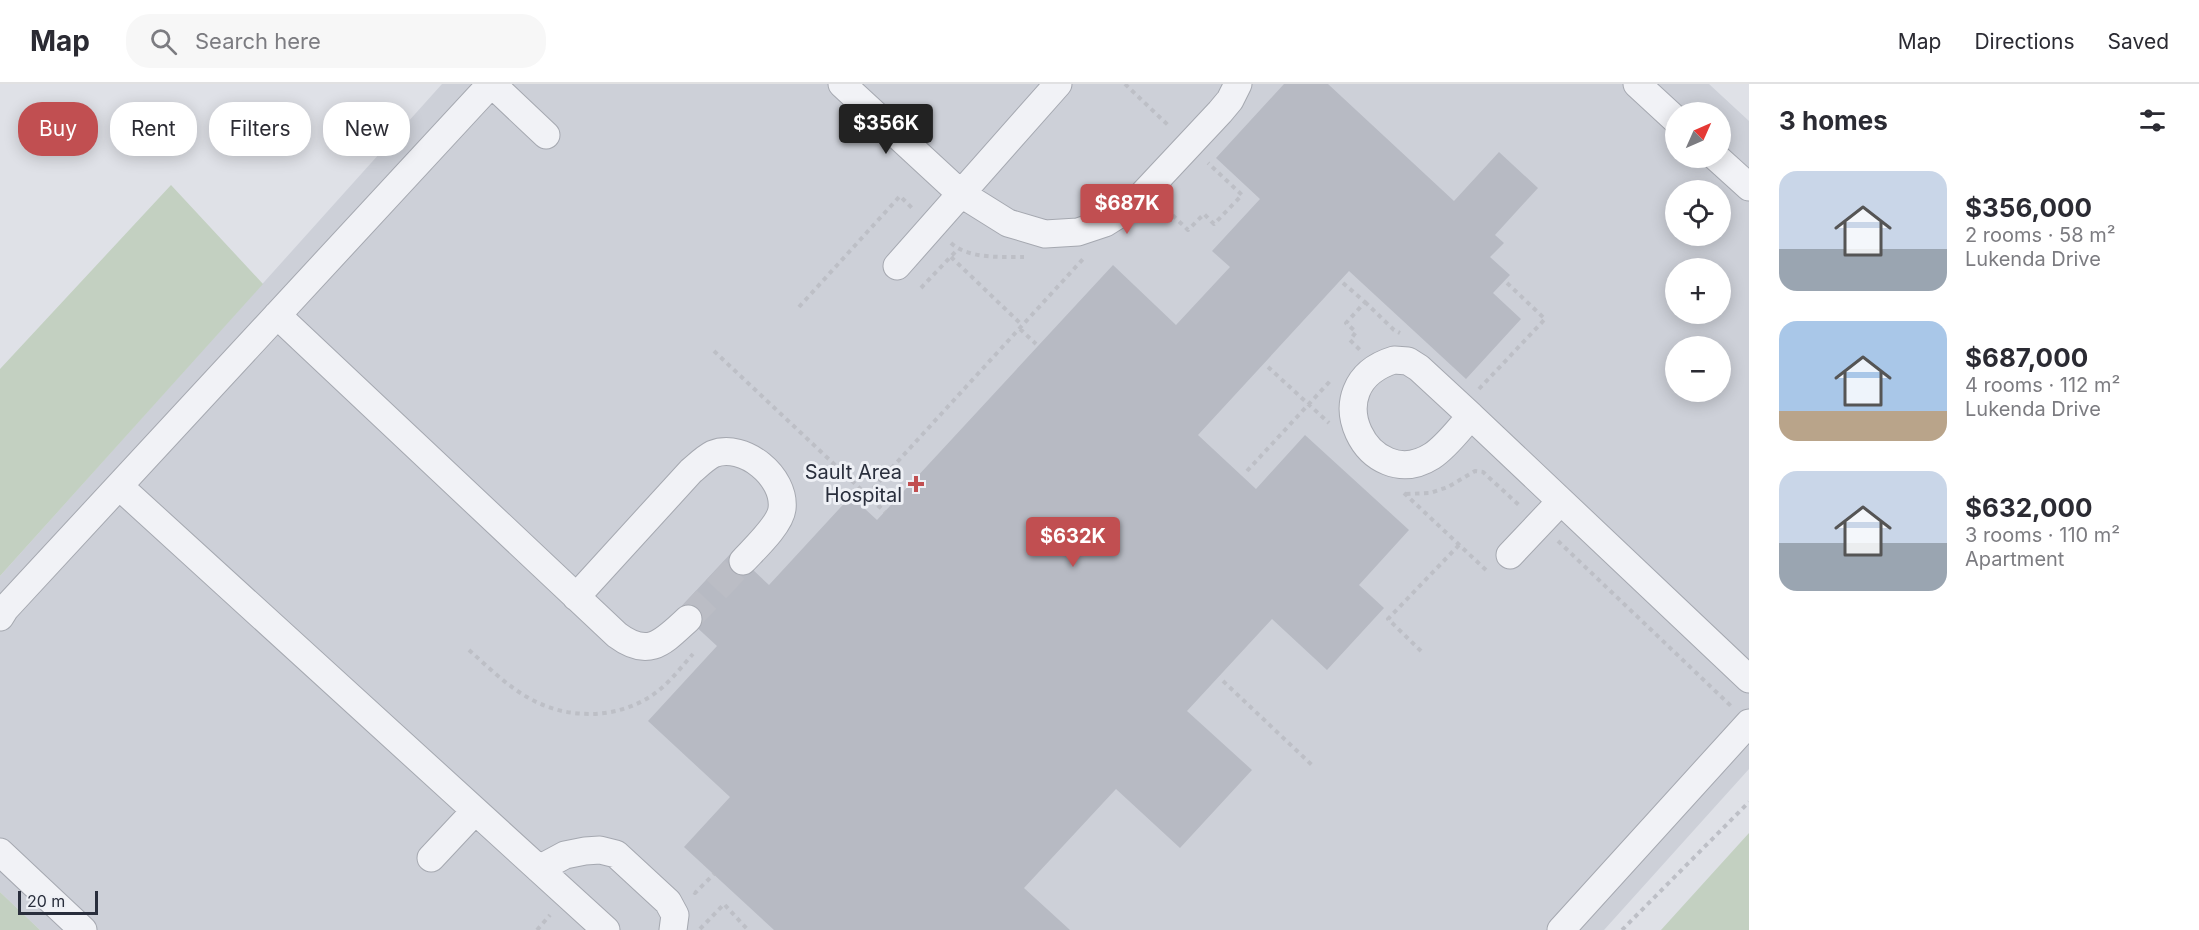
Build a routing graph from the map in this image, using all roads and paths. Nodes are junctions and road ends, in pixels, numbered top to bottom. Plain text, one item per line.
1 (492, 84) edge
2 (842, 84) edge
3 (1058, 84) edge
4 (1238, 84) edge
5 (1637, 84) edge
6 (1665, 110) edge
7 (546, 135) dead end
8 (1207, 163) dead end
9 (1728, 168) edge
10 (1200, 170) dead end
11 (1749, 187) edge
12 (960, 193) junction
13 (1242, 195) dead end
14 (1172, 200) dead end
15 (1165, 207) junction
16 (1159, 214) dead end
17 (958, 249) dead end
18 (951, 257) junction
19 (1085, 257) dead end
20 (897, 266) dead end
21 (1343, 283) dead end
22 (1507, 283) dead end
23 (921, 288) dead end
24 (277, 315) junction
25 (1021, 327) junction
26 (1036, 344) dead end
27 (714, 351) dead end
28 (1353, 357) dead end
29 (1338, 373) dead end
30 (1467, 412) joint
31 (1247, 471) dead end
32 (119, 486) junction
33 (1406, 494) dead end
34 (867, 495) junction
35 (1561, 501) junction
36 (885, 512) dead end
37 (1539, 523) junction
38 (1459, 544) dead end
39 (1510, 555) dead end
40 (743, 561) tunnel mouth
41 (576, 597) junction
42 (0, 617) edge
43 (688, 619) tunnel mouth
44 (700, 646) dead end
45 (469, 650) dead end
46 (1420, 651) dead end
47 (1749, 679) edge
48 (1223, 681) dead end
49 (1749, 723) edge
50 (1313, 766) dead end
51 (1749, 802) edge
52 (475, 811) junction
53 (0, 852) edge
54 (431, 858) dead end
55 (539, 869) junction
56 (553, 912) dead end
57 (83, 930) edge
58 (537, 930) edge
59 (606, 930) edge
60 (674, 930) edge
61 (700, 930) edge
62 (748, 930) edge
63 (1562, 930) edge
64 (1622, 930) edge

1 - 7 street
1 - 24 street
2 - 12 street
3 - 12 street
4 - 12 street
5 - 6 street
8 - 10 path
9 - 11 street
12 - 20 street
13 - 15 path
14 - 15 path
15 - 16 path
17 - 18 path
18 - 23 path
18 - 25 path
19 - 25 path
21 - 28 path
22 - 30 path
24 - 32 street
24 - 41 street
25 - 26 path
25 - 34 path
27 - 34 path
29 - 31 path
30 - 35 street
32 - 42 street
32 - 52 street
33 - 37 path
34 - 36 path
35 - 37 street
35 - 47 street
37 - 39 street
37 - 49 path
38 - 46 path
40 - 41 street
41 - 43 street
44 - 45 path
48 - 50 path
49 - 63 street
51 - 64 path
52 - 54 street
52 - 55 street
53 - 57 street
55 - 59 street
55 - 60 street
56 - 58 path
61 - 62 path

